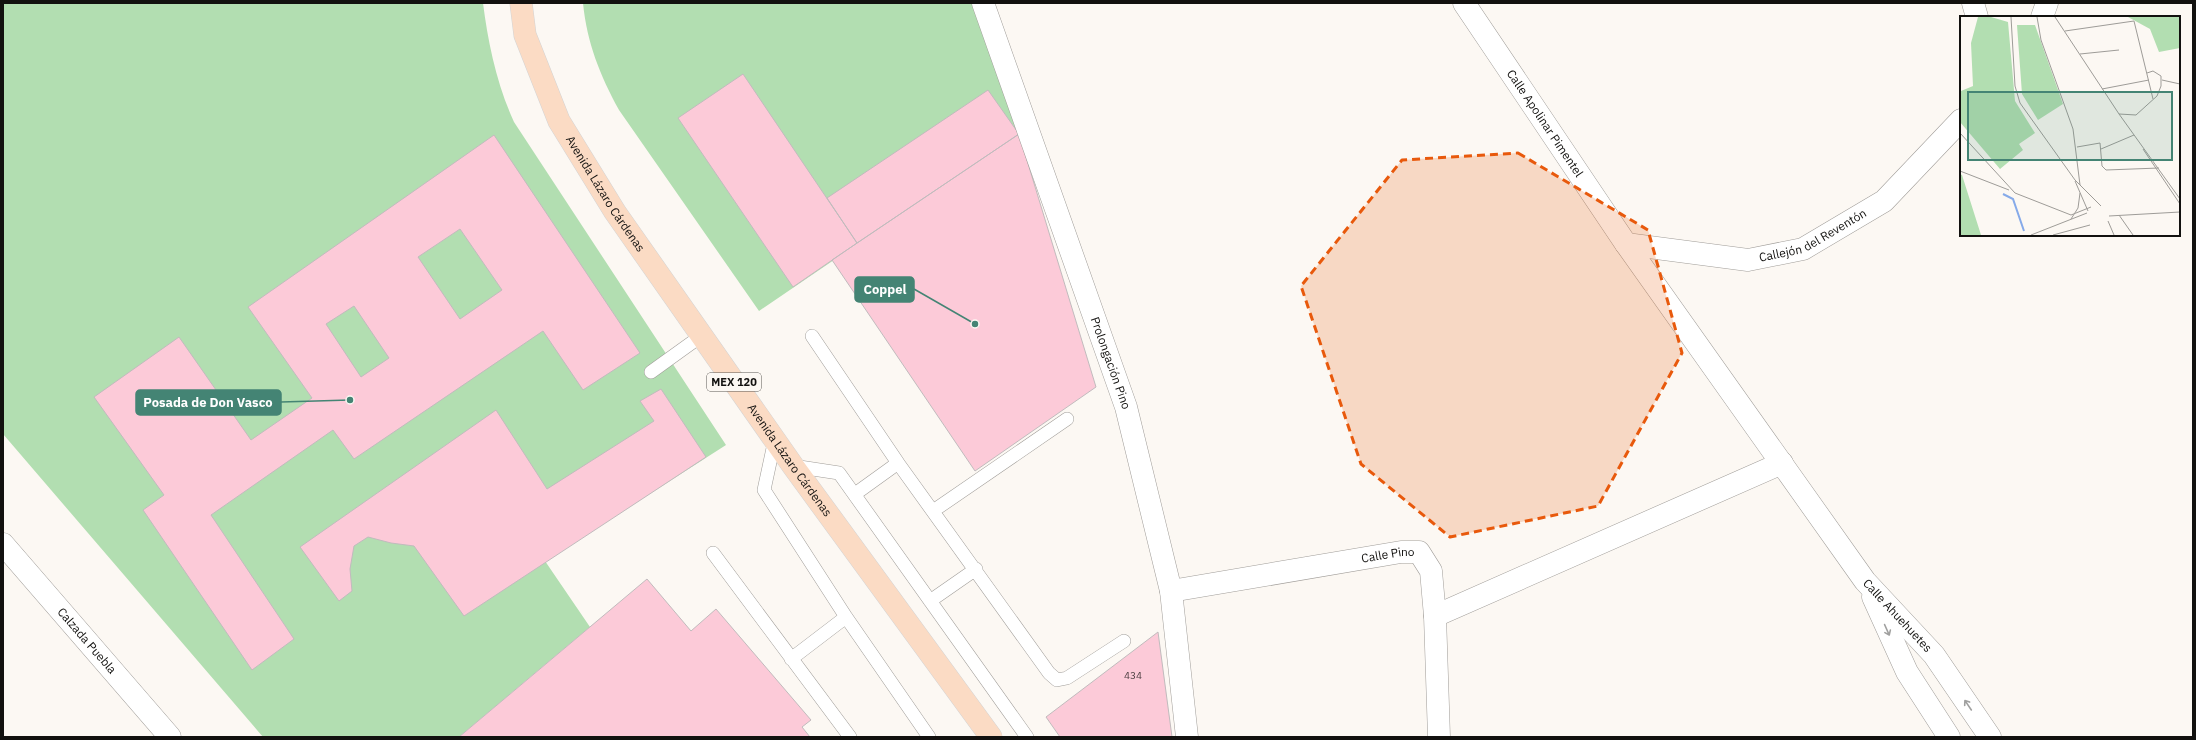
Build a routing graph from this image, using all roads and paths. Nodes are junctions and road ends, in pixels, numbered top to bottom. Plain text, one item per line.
1 (521, 3) edge
2 (984, 3) edge
3 (1464, 3) edge
4 (1974, 3) edge
5 (2047, 3) edge
6 (1977, 16) edge
7 (2042, 16) edge
8 (1960, 121) edge
9 (1626, 244) junction
10 (701, 336) junction
11 (812, 336) dead end
12 (651, 372) dead end
13 (1067, 419) dead end
14 (775, 440) junction
15 (898, 462) junction
16 (1782, 463) junction
17 (793, 466) junction
18 (855, 494) junction
19 (933, 511) junction
20 (3, 544) edge
21 (713, 553) dead end
22 (976, 569) junction
23 (1866, 581) junction
24 (1171, 591) junction
25 (930, 601) junction
26 (1435, 616) junction
27 (846, 617) junction
28 (1124, 640) dead end
29 (791, 659) junction
30 (170, 737) edge
31 (850, 737) edge
32 (929, 737) edge
33 (991, 737) edge
34 (1027, 737) edge
35 (1187, 737) edge
36 (1439, 737) edge
37 (1949, 737) edge
38 (1990, 737) edge

1 - 10 main road, Avenida Lázaro Cárdenas / MEX 120
2 - 24 street, Prolongación Pino
3 - 9 street, Calle Apolinar Pimentel
4 - 6 street
5 - 7 street
8 - 9 street, Callejón del Reventón
9 - 16 street, Calle Apolinar Pimentel
10 - 12 lane
10 - 14 main road, Avenida Lázaro Cárdenas / MEX 120
11 - 15 lane
13 - 19 lane
14 - 17 main road, Avenida Lázaro Cárdenas / MEX 120
14 - 27 lane
15 - 18 lane
15 - 19 lane
16 - 23 street, Calle Apolinar Pimentel
16 - 26 street
17 - 18 lane
17 - 33 main road, Avenida Lázaro Cárdenas / MEX 120
18 - 25 lane
19 - 22 lane
20 - 30 street, Calzada Puebla
21 - 29 lane
22 - 25 lane
22 - 28 lane
23 -> 37 street, Calle Ahuehuetes
38 -> 23 street, Calle Ahuehuetes
24 - 26 street, Calle Pino
24 - 35 street, Prolongación Pino
25 - 34 lane
26 - 36 street, Calle Pino
27 - 29 lane
27 - 32 lane
29 - 31 lane

